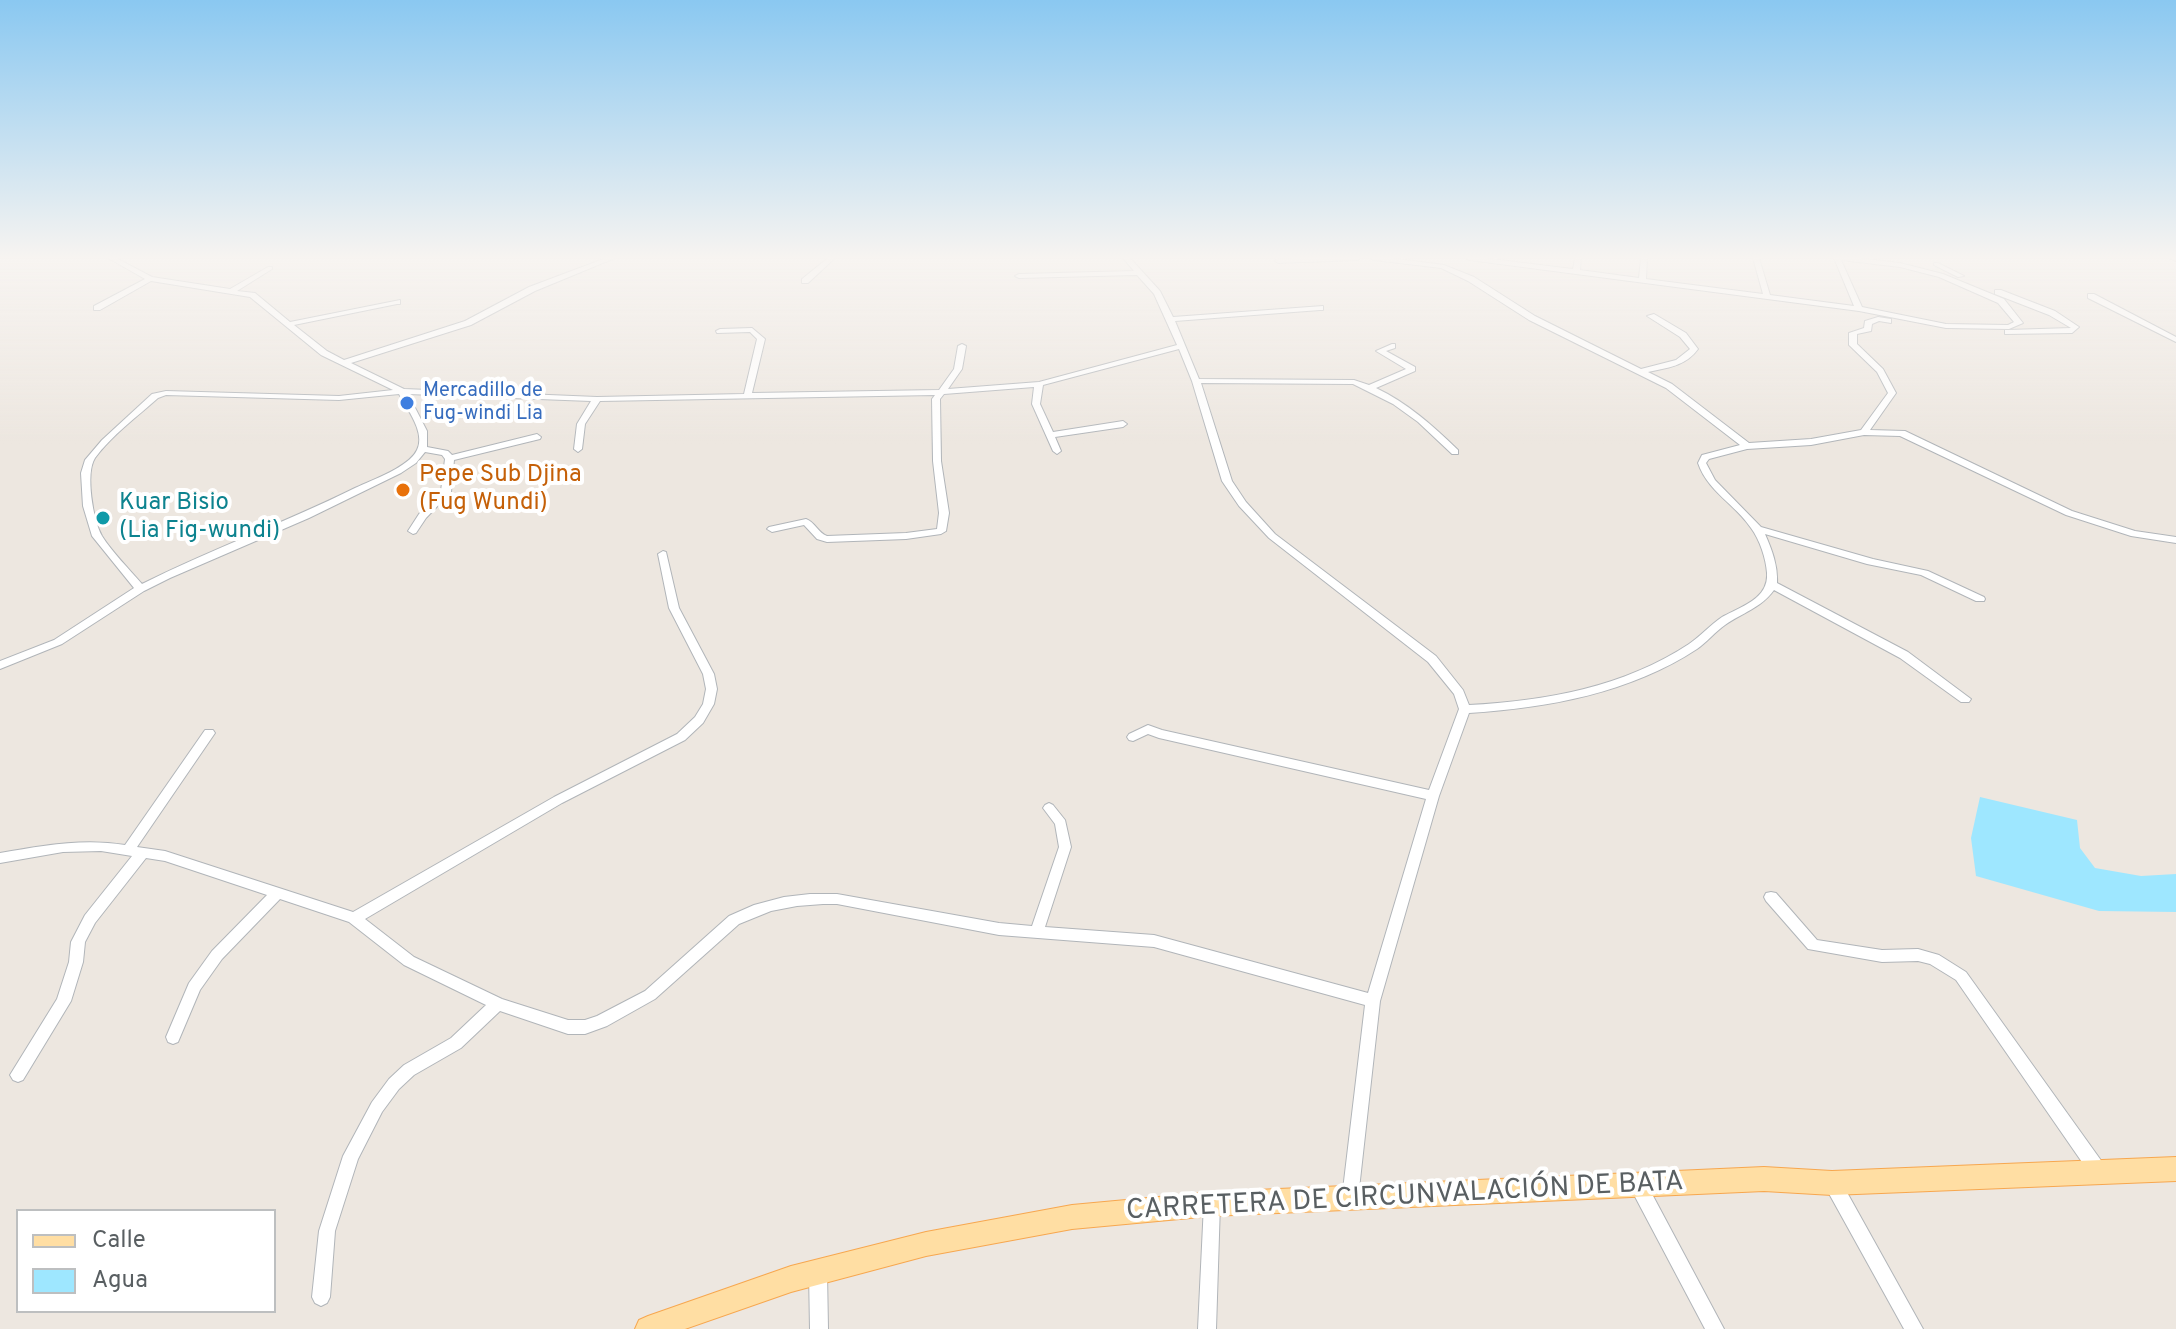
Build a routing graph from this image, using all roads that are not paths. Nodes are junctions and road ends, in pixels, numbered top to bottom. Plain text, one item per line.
1 (284, 320) edge
2 (309, 320) edge
3 (474, 320) edge
4 (1170, 320) edge
5 (1536, 320) edge
6 (1658, 320) edge
7 (1874, 320) edge
8 (1883, 320) edge
9 (1915, 320) edge
10 (2017, 320) edge
11 (2064, 320) edge
12 (2137, 320) edge
13 (289, 324) junction
14 (720, 331) dead end
15 (2176, 340) edge
16 (962, 346) dead end
17 (1182, 346) junction
18 (1392, 346) dead end
19 (346, 362) junction
20 (1642, 371) junction
21 (870, 378) dead end
22 (1196, 381) junction
23 (1039, 384) junction
24 (1371, 387) junction
25 (402, 391) junction
26 (940, 392) junction
27 (867, 393) junction
28 (747, 397) junction
29 (597, 399) junction
30 (1123, 424) dead end
31 (1864, 432) junction
32 (1051, 435) junction
33 (537, 437) dead end
34 (1747, 446) junction
35 (423, 449) junction
36 (578, 449) dead end
37 (1057, 451) dead end
38 (1455, 452) dead end
39 (450, 458) junction
40 (772, 529) dead end
41 (1757, 529) junction
42 (413, 531) dead end
43 (2176, 540) edge
44 (663, 554) dead end
45 (1772, 585) junction
46 (140, 589) junction
47 (1980, 599) dead end
48 (0, 665) edge
49 (1965, 699) dead end
50 (1465, 709) junction
51 (209, 733) dead end
52 (1133, 737) dead end
53 (1433, 796) junction
54 (1049, 808) dead end
55 (136, 851) junction
56 (0, 858) edge
57 (278, 892) junction
58 (1771, 897) dead end
59 (354, 918) junction
60 (1037, 931) junction
61 (1373, 1001) junction
62 (498, 1004) junction
63 (173, 1037) dead end
64 (18, 1075) dead end
65 (2176, 1169) edge
66 (2099, 1172) junction
67 (1832, 1183) junction
68 (1638, 1185) junction
69 (1350, 1199) junction
70 (1212, 1204) junction
71 (818, 1272) junction
72 (321, 1297) dead end
73 (648, 1329) edge
74 (819, 1329) edge
75 (1207, 1329) edge
76 (1715, 1329) edge
77 (1914, 1329) edge

1 - 13 street
2 - 13 street
3 - 19 street
4 - 17 street
5 - 20 street
6 - 20 street
7 - 31 street
8 - 11 street
9 - 10 street
12 - 15 street
13 - 19 street
14 - 28 street
16 - 26 street
17 - 22 street
17 - 23 street
18 - 24 street
19 - 25 street
20 - 34 street
21 - 27 street
22 - 24 street
22 - 50 street
23 - 26 street
23 - 32 street
24 - 38 street
25 - 29 street
25 - 35 street
25 - 46 street
26 - 27 street
26 - 40 street
27 - 28 street
28 - 29 street
29 - 36 street
30 - 32 street
31 - 34 street
31 - 43 street
32 - 37 street
33 - 39 street
34 - 41 street
35 - 39 street
35 - 46 street
39 - 42 street
41 - 45 street
41 - 47 street
44 - 59 street
45 - 49 street
45 - 50 street
46 - 48 street
50 - 53 street
51 - 55 street
52 - 53 street
53 - 61 street
54 - 60 street
55 - 56 street
55 - 57 street
55 - 64 street
57 - 59 street
57 - 63 street
58 - 66 street
59 - 62 street
60 - 61 street
60 - 62 street
61 - 69 street
62 - 72 street
65 - 66 main road, CARRETERA DE CIRCUNVALACIÓN DE BATA
66 - 67 main road, CARRETERA DE CIRCUNVALACIÓN DE BATA
67 - 68 main road, CARRETERA DE CIRCUNVALACIÓN DE BATA
67 - 77 street
68 - 69 main road, CARRETERA DE CIRCUNVALACIÓN DE BATA
68 - 76 street
69 - 70 main road, CARRETERA DE CIRCUNVALACIÓN DE BATA
70 - 71 main road, CARRETERA DE CIRCUNVALACIÓN DE BATA
70 - 75 street
71 - 73 main road, CARRETERA DE CIRCUNVALACIÓN DE BATA
71 - 74 street

